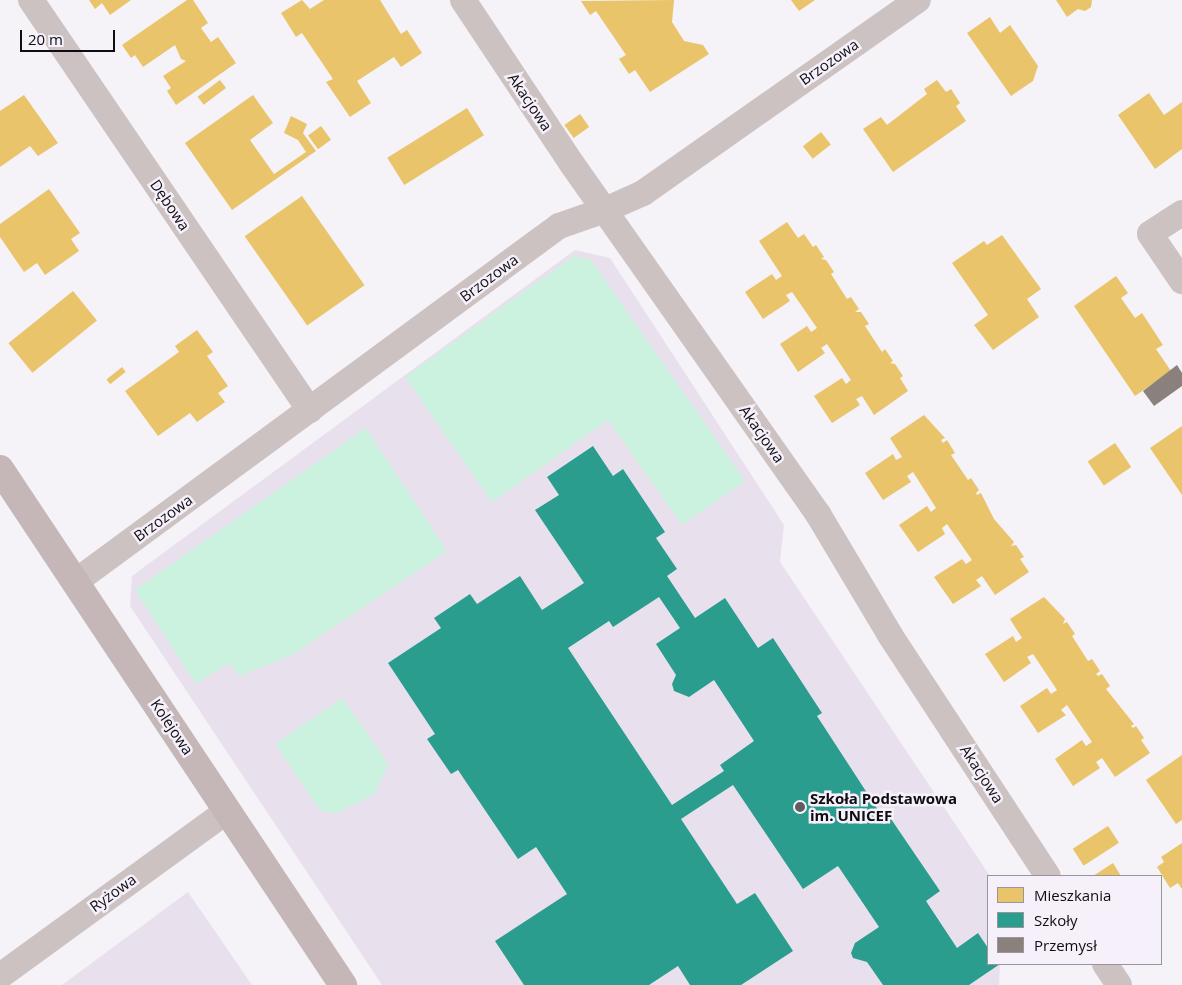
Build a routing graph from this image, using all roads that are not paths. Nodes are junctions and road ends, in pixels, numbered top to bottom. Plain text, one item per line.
1 (31, 0) edge
2 (463, 0) edge
3 (918, 0) edge
4 (605, 210) junction
5 (1182, 212) edge
6 (1182, 281) edge
7 (310, 410) junction
8 (0, 469) edge
9 (75, 582) junction
10 (227, 811) junction
11 (1047, 875) edge
12 (1106, 965) edge
13 (0, 976) edge
14 (343, 985) edge
15 (1119, 985) edge

1 - 7 street, Dębowa
2 - 4 street, Akacjowa
3 - 4 street, Brzozowa
4 - 7 street, Brzozowa
4 - 11 street, Akacjowa
5 - 6 street
7 - 9 street, Brzozowa
8 - 9 street, Kolejowa
9 - 10 street, Kolejowa
10 - 13 street, Ryżowa
10 - 14 street, Kolejowa
12 - 15 street

